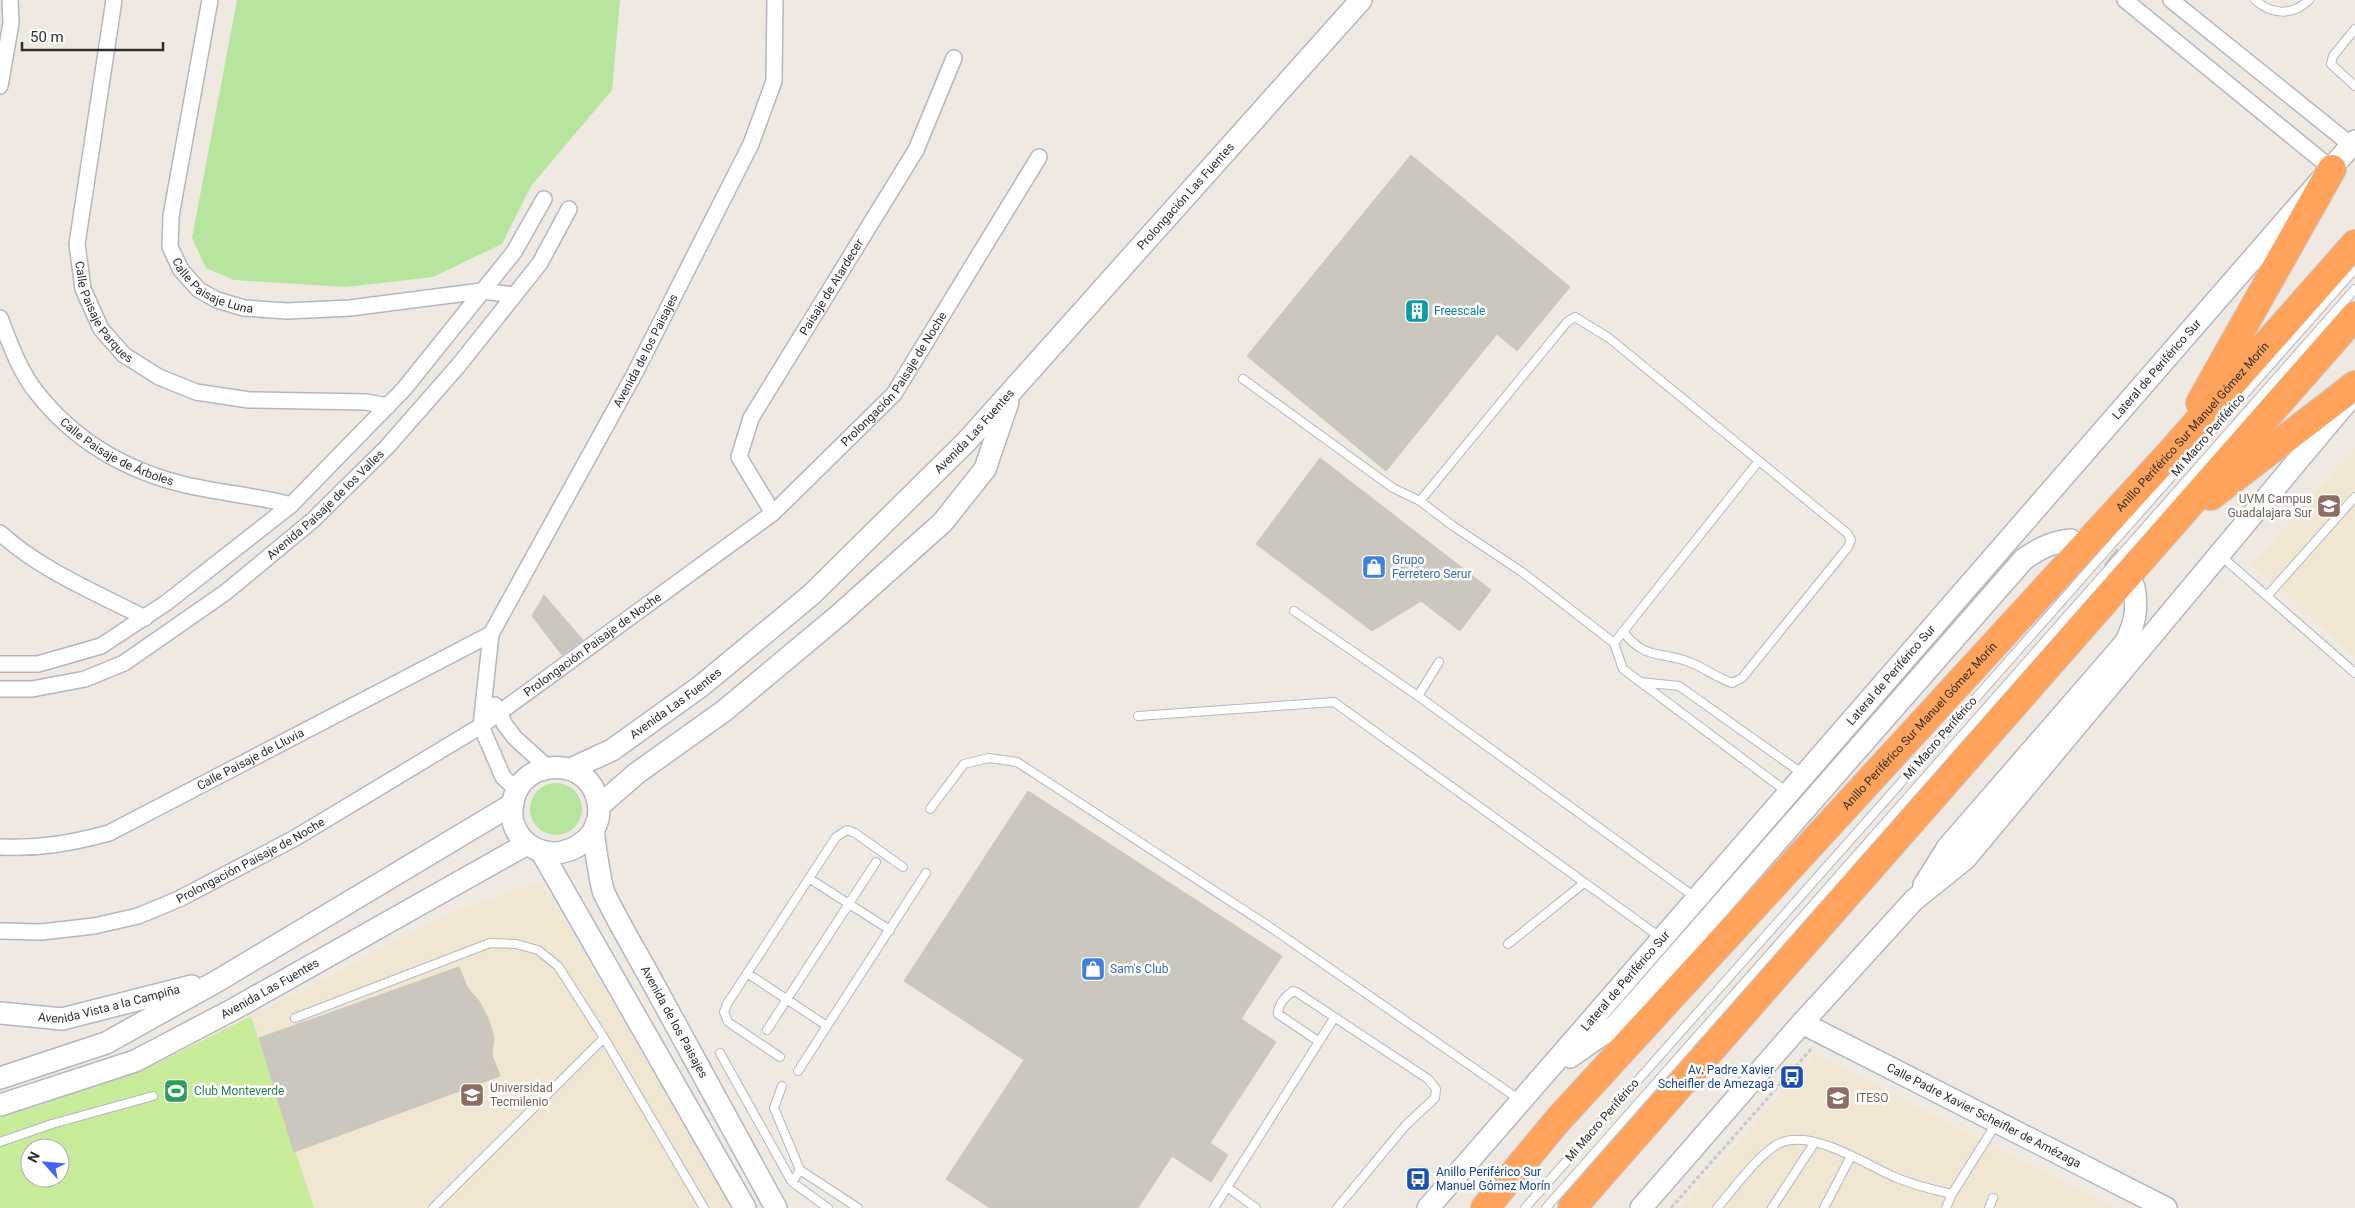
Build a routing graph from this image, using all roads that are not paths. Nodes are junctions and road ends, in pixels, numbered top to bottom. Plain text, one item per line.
1 (10, 0) edge
2 (114, 0) edge
3 (210, 0) edge
4 (775, 0) edge
5 (1361, 0) edge
6 (2125, 0) edge
7 (2171, 0) edge
8 (2255, 0) edge
9 (2309, 0) edge
10 (2355, 28) edge
11 (954, 58) dead end
12 (0, 85) edge
13 (2355, 86) edge
14 (2353, 143) edge
15 (1038, 157) dead end
16 (2332, 169) junction
17 (544, 199) dead end
18 (568, 209) dead end
19 (2355, 244) edge
20 (2355, 269) edge
21 (2355, 289) edge
22 (482, 291) junction
23 (514, 296) junction
24 (2355, 316) edge
25 (0, 318) edge
26 (1243, 379) dead end
27 (2355, 385) edge
28 (1012, 392) junction
29 (2355, 392) edge
30 (388, 406) junction
31 (2172, 452) junction
32 (1758, 462) junction
33 (2355, 497) edge
34 (1420, 500) junction
35 (291, 505) junction
36 (773, 513) junction
37 (0, 533) edge
38 (2158, 537) junction
39 (2071, 540) tunnel mouth
40 (2220, 555) junction
41 (2134, 588) tunnel mouth
42 (2267, 596) junction
43 (1294, 611) dead end
44 (145, 618) junction
45 (1623, 631) junction
46 (491, 634) junction
47 (1614, 643) junction
48 (1439, 662) dead end
49 (0, 664) edge
50 (2355, 673) edge
51 (1638, 682) junction
52 (0, 690) edge
53 (487, 691) junction
54 (1418, 696) junction
55 (500, 713) junction
56 (1138, 716) dead end
57 (481, 726) junction
58 (547, 767) junction
59 (571, 769) junction
60 (1805, 775) junction
61 (1788, 794) junction
62 (515, 797) junction
63 (599, 806) junction
64 (930, 809) dead end
65 (594, 830) junction
66 (0, 847) edge
67 (534, 848) junction
68 (876, 862) dead end
69 (903, 867) dead end
70 (926, 874) dead end
71 (810, 879) junction
72 (1584, 883) junction
73 (1698, 900) junction
74 (1914, 900) junction
75 (850, 904) junction
76 (890, 930) junction
77 (0, 931) edge
78 (1662, 938) junction
79 (1508, 944) dead end
80 (746, 974) junction
81 (218, 980) junction
82 (787, 1000) junction
83 (0, 1013) edge
84 (294, 1018) dead end
85 (1334, 1018) junction
86 (1802, 1024) junction
87 (827, 1026) junction
88 (767, 1030) dead end
89 (604, 1038) junction
90 (1318, 1041) junction
91 (720, 1053) dead end
92 (780, 1057) dead end
93 (798, 1071) dead end
94 (1547, 1072) junction
95 (0, 1078) edge
96 (782, 1086) dead end
97 (153, 1096) dead end
98 (1521, 1101) junction
99 (0, 1106) edge
100 (1558, 1120) junction
101 (1997, 1122) junction
102 (0, 1142) edge
103 (1815, 1142) junction
104 (1851, 1156) junction
105 (800, 1170) junction
106 (792, 1182) junction
107 (1227, 1187) junction
108 (1952, 1194) junction
109 (1994, 1198) dead end
110 (433, 1208) edge
111 (704, 1208) edge
112 (745, 1208) edge
113 (776, 1208) edge
114 (828, 1208) edge
115 (858, 1208) edge
116 (1214, 1208) edge
117 (1256, 1208) edge
118 (1337, 1208) edge
119 (1428, 1208) edge
120 (1467, 1208) edge
121 (1485, 1208) edge
122 (1525, 1208) edge
123 (1546, 1208) edge
124 (1572, 1208) edge
125 (1641, 1208) edge
126 (1717, 1208) edge
127 (1772, 1208) edge
128 (1824, 1208) edge
129 (1946, 1208) edge
130 (1989, 1208) edge
131 (2166, 1208) edge

1 - 12 street
2 - 30 street, Calle Paisaje Parques
3 - 22 street, Calle Paisaje Luna
4 - 46 street, Avenida de los Paisajes
5 - 28 street, Prolongación Las Fuentes
6 - 16 street
7 - 14 street
8 - 9 lane
10 - 13 lane
11 - 36 street, Paisaje de Atardecer
14 - 16 street, Lateral de Periférico Sur
15 - 36 street, Prolongación Paisaje de Noche
16 - 31 highway
16 - 60 street, Lateral de Periférico Sur
17 - 22 street, Avenida Paisaje de los Valles
18 - 23 street, Avenida Paisaje de los Valles
19 - 31 highway, Anillo Periférico Sur Manuel Gómez Morín
20 - 122 lane, Mi Macro Periférico
21 - 123 lane, Mi Macro Periférico
22 - 23 street, Calle Paisaje Luna
22 - 30 street, Avenida Paisaje de los Valles
23 - 52 street, Avenida Paisaje de los Valles
24 - 38 highway
25 - 35 street, Calle Paisaje de Árboles
26 - 34 lane
27 - 38 highway
28 - 59 street, Avenida Las Fuentes
28 - 63 street, Avenida Las Fuentes
29 - 40 street
30 - 35 street, Avenida Paisaje de los Valles
31 - 100 highway, Anillo Periférico Sur Manuel Gómez Morín
32 - 34 lane
32 - 45 lane
32 - 45 lane
33 - 42 lane
34 - 47 lane
35 - 44 street, Avenida Paisaje de los Valles
36 - 55 street, Prolongación Paisaje de Noche
37 - 44 street
38 - 124 highway
39 - 94 street
40 - 42 lane
40 - 74 street
41 - 74 street
42 - 50 lane
43 - 54 lane
44 - 49 street, Avenida Paisaje de los Valles
45 - 47 lane
46 - 53 street, Avenida de los Paisajes
46 - 66 street, Calle Paisaje de Lluvia
47 - 51 lane
48 - 54 lane
51 - 60 lane
51 - 61 lane
53 - 55 street
53 - 57 street, Avenida de los Paisajes
54 - 73 lane
55 - 57 street, Prolongación Paisaje de Noche
55 - 58 street
56 - 72 lane
57 - 62 street
57 - 77 street, Prolongación Paisaje de Noche
58 - 59 street
58 - 62 street
59 - 63 street
60 - 61 street, Lateral de Periférico Sur
61 - 73 street, Lateral de Periférico Sur
62 - 67 street
62 - 81 street
63 - 65 street
64 - 98 lane
65 - 67 street
65 - 113 street, Avenida de los Paisajes
67 - 99 street, Avenida Las Fuentes
67 - 112 street
68 - 75 lane
69 - 71 lane
70 - 76 lane
71 - 75 lane
71 - 80 lane
72 - 78 lane
72 - 79 lane
73 - 78 street, Lateral de Periférico Sur
74 - 86 street
75 - 76 lane
75 - 82 lane
76 - 87 lane
78 - 94 street, Lateral de Periférico Sur
80 - 82 lane
80 - 92 lane
81 - 83 street, Avenida Vista a la Campiña
81 - 95 street
82 - 87 lane
82 - 88 lane
84 - 89 lane
85 - 90 lane
85 - 90 lane
85 - 118 lane
86 - 101 street, Calle Padre Xavier Scheifler de Amézaga
86 - 125 street
87 - 93 lane
89 - 110 lane
89 - 111 lane
90 - 107 lane
91 - 106 lane
94 - 98 street, Lateral de Periférico Sur
96 - 105 lane
97 - 102 lane
98 - 119 street, Lateral de Periférico Sur
100 - 120 highway
100 - 121 highway, Anillo Periférico Sur Manuel Gómez Morín
101 - 108 lane
101 - 131 street, Calle Padre Xavier Scheifler de Amézaga
103 - 104 lane
103 - 126 lane
103 - 127 lane
104 - 108 lane
104 - 128 lane
105 - 106 lane
105 - 115 lane
106 - 114 lane
107 - 116 lane
107 - 117 lane
108 - 129 lane
109 - 130 lane

